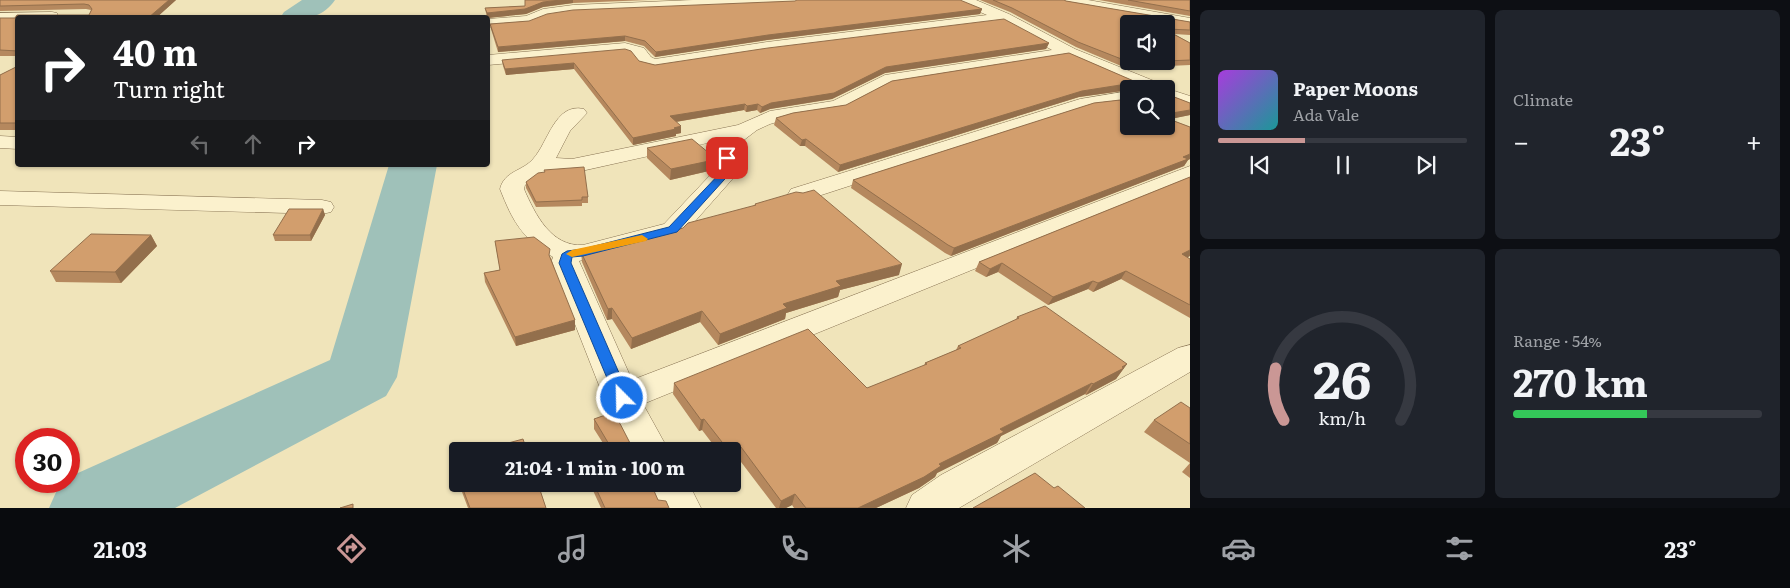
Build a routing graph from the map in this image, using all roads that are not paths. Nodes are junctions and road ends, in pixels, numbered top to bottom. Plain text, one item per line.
1 (794, 0) edge
2 (964, 0) edge
3 (1064, 0) edge
4 (22, 4) edge
5 (0, 16) edge
6 (15, 16) edge
7 (1004, 17) junction
8 (490, 22) edge
9 (1190, 22) edge
10 (1069, 52) junction
11 (490, 60) edge
12 (1136, 80) edge
13 (1175, 97) edge
14 (1120, 98) edge
15 (1190, 103) edge
16 (577, 113) dead end
17 (741, 130) junction
18 (0, 142) edge
19 (15, 143) edge
20 (542, 164) junction
21 (1190, 173) edge
22 (800, 194) edge
23 (0, 198) edge
24 (322, 208) edge
25 (567, 254) junction
26 (1190, 357) edge
27 (622, 398) junction
28 (645, 442) edge
29 (672, 492) edge
30 (680, 508) edge
31 (927, 508) edge

1 - 8 street
2 - 7 street
3 - 9 street
4 - 5 street
5 - 6 street
7 - 10 street
7 - 11 street
10 - 12 street
10 - 17 street
13 - 15 street
14 - 22 street
16 - 20 street
17 - 20 street
17 - 25 street
18 - 19 street
20 - 25 street
21 - 27 street
23 - 24 street
25 - 27 street
26 - 31 street
27 - 28 street
29 - 30 street

